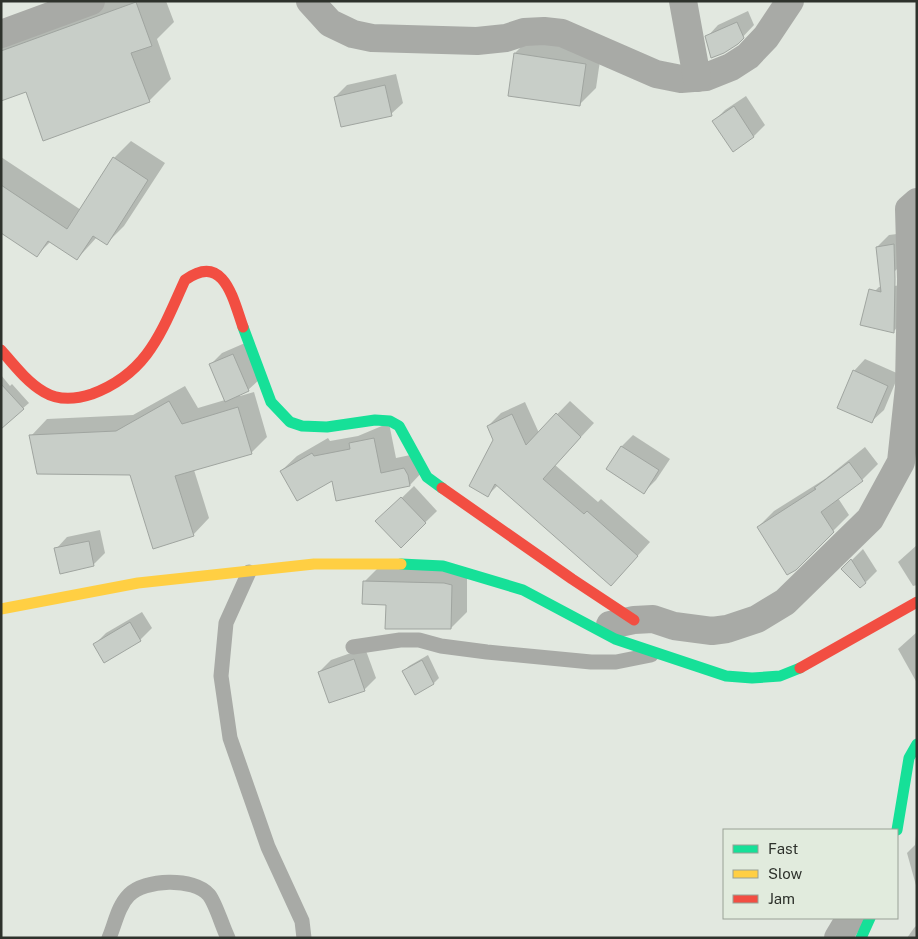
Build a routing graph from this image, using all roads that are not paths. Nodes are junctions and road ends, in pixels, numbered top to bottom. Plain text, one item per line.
1 (91, 1) edge
2 (310, 1) edge
3 (683, 1) edge
4 (790, 1) edge
5 (1, 34) edge
6 (697, 78) junction
7 (917, 202) edge
8 (1, 350) edge
9 (249, 572) junction
10 (917, 602) edge
11 (1, 609) edge
12 (634, 620) junction
13 (596, 629) junction
14 (353, 647) dead end
15 (660, 653) junction
16 (914, 755) edge
17 (897, 829) edge
18 (849, 919) edge
19 (870, 919) edge
20 (110, 938) edge
21 (228, 938) edge
22 (304, 938) edge
23 (838, 938) edge
24 (861, 938) edge

1 - 5 street
2 - 6 street
3 - 6 street
4 - 6 street
7 - 12 street
8 - 12 main road
9 - 11 main road
9 - 13 main road
9 - 22 lane
10 - 15 main road
12 - 13 street
13 - 15 main road
14 - 15 lane
16 - 17 main road
18 - 23 street
19 - 24 main road
20 - 21 lane

